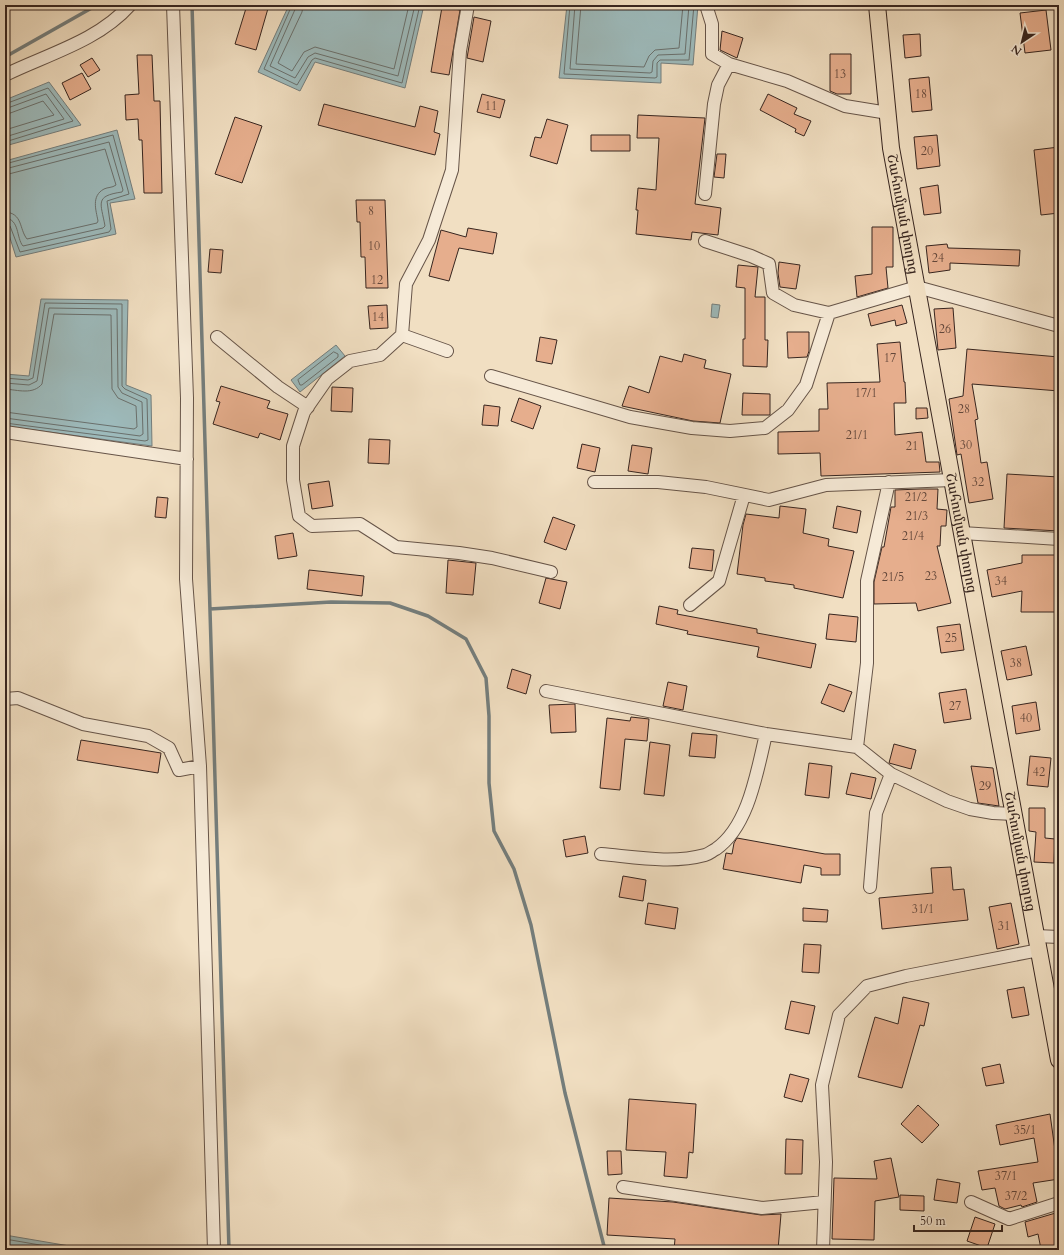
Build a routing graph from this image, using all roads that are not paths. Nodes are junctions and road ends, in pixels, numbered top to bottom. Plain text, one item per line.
1 (130, 5) edge
2 (173, 5) edge
3 (468, 5) edge
4 (706, 5) edge
5 (877, 5) edge
6 (729, 64) junction
7 (5, 75) edge
8 (888, 113) junction
9 (705, 194) dead end
10 (705, 241) dead end
11 (917, 287) junction
12 (829, 313) junction
13 (1059, 326) edge
14 (402, 335) junction
15 (217, 337) dead end
16 (447, 351) dead end
17 (492, 376) dead end
18 (308, 407) junction
19 (5, 432) edge
20 (187, 459) junction
21 (952, 480) junction
22 (594, 482) dead end
23 (889, 482) junction
24 (744, 495) junction
25 (962, 533) junction
26 (1059, 539) edge
27 (551, 572) dead end
28 (690, 605) dead end
29 (546, 691) dead end
30 (5, 699) edge
31 (766, 734) junction
32 (857, 747) junction
33 (200, 766) junction
34 (891, 774) junction
35 (1014, 814) junction
36 (602, 854) dead end
37 (870, 887) dead end
38 (1059, 937) edge
39 (1037, 943) junction
40 (1059, 1060) edge
41 (623, 1187) dead end
42 (824, 1202) junction
43 (971, 1202) dead end
44 (1059, 1203) edge
45 (214, 1250) edge
46 (822, 1250) edge

1 - 7 street
2 - 20 street
3 - 14 street
4 - 6 street
5 - 8 main road, Շահումյան փողոց
6 - 8 street
6 - 9 street
8 - 11 main road, Շահումյան փողոց
10 - 12 street
11 - 12 street
11 - 13 street
11 - 21 main road, Շահումյան փողոց
12 - 17 street
14 - 16 street
14 - 18 street
15 - 18 street
18 - 27 street
19 - 20 street
20 - 33 street
21 - 23 street
21 - 25 main road, Շահումյան փողոց
22 - 24 street
23 - 24 street
23 - 32 street
24 - 28 street
25 - 26 street
25 - 35 main road, Շահումյան փողոց
29 - 31 street
30 - 33 street
31 - 32 street
31 - 36 street
32 - 34 street
33 - 45 street
34 - 35 street
34 - 37 street
35 - 39 main road, Շահումյան փողոց
38 - 39 street
39 - 40 main road, Շահումյան փողոց
39 - 42 street
41 - 42 street
42 - 46 street
43 - 44 street

